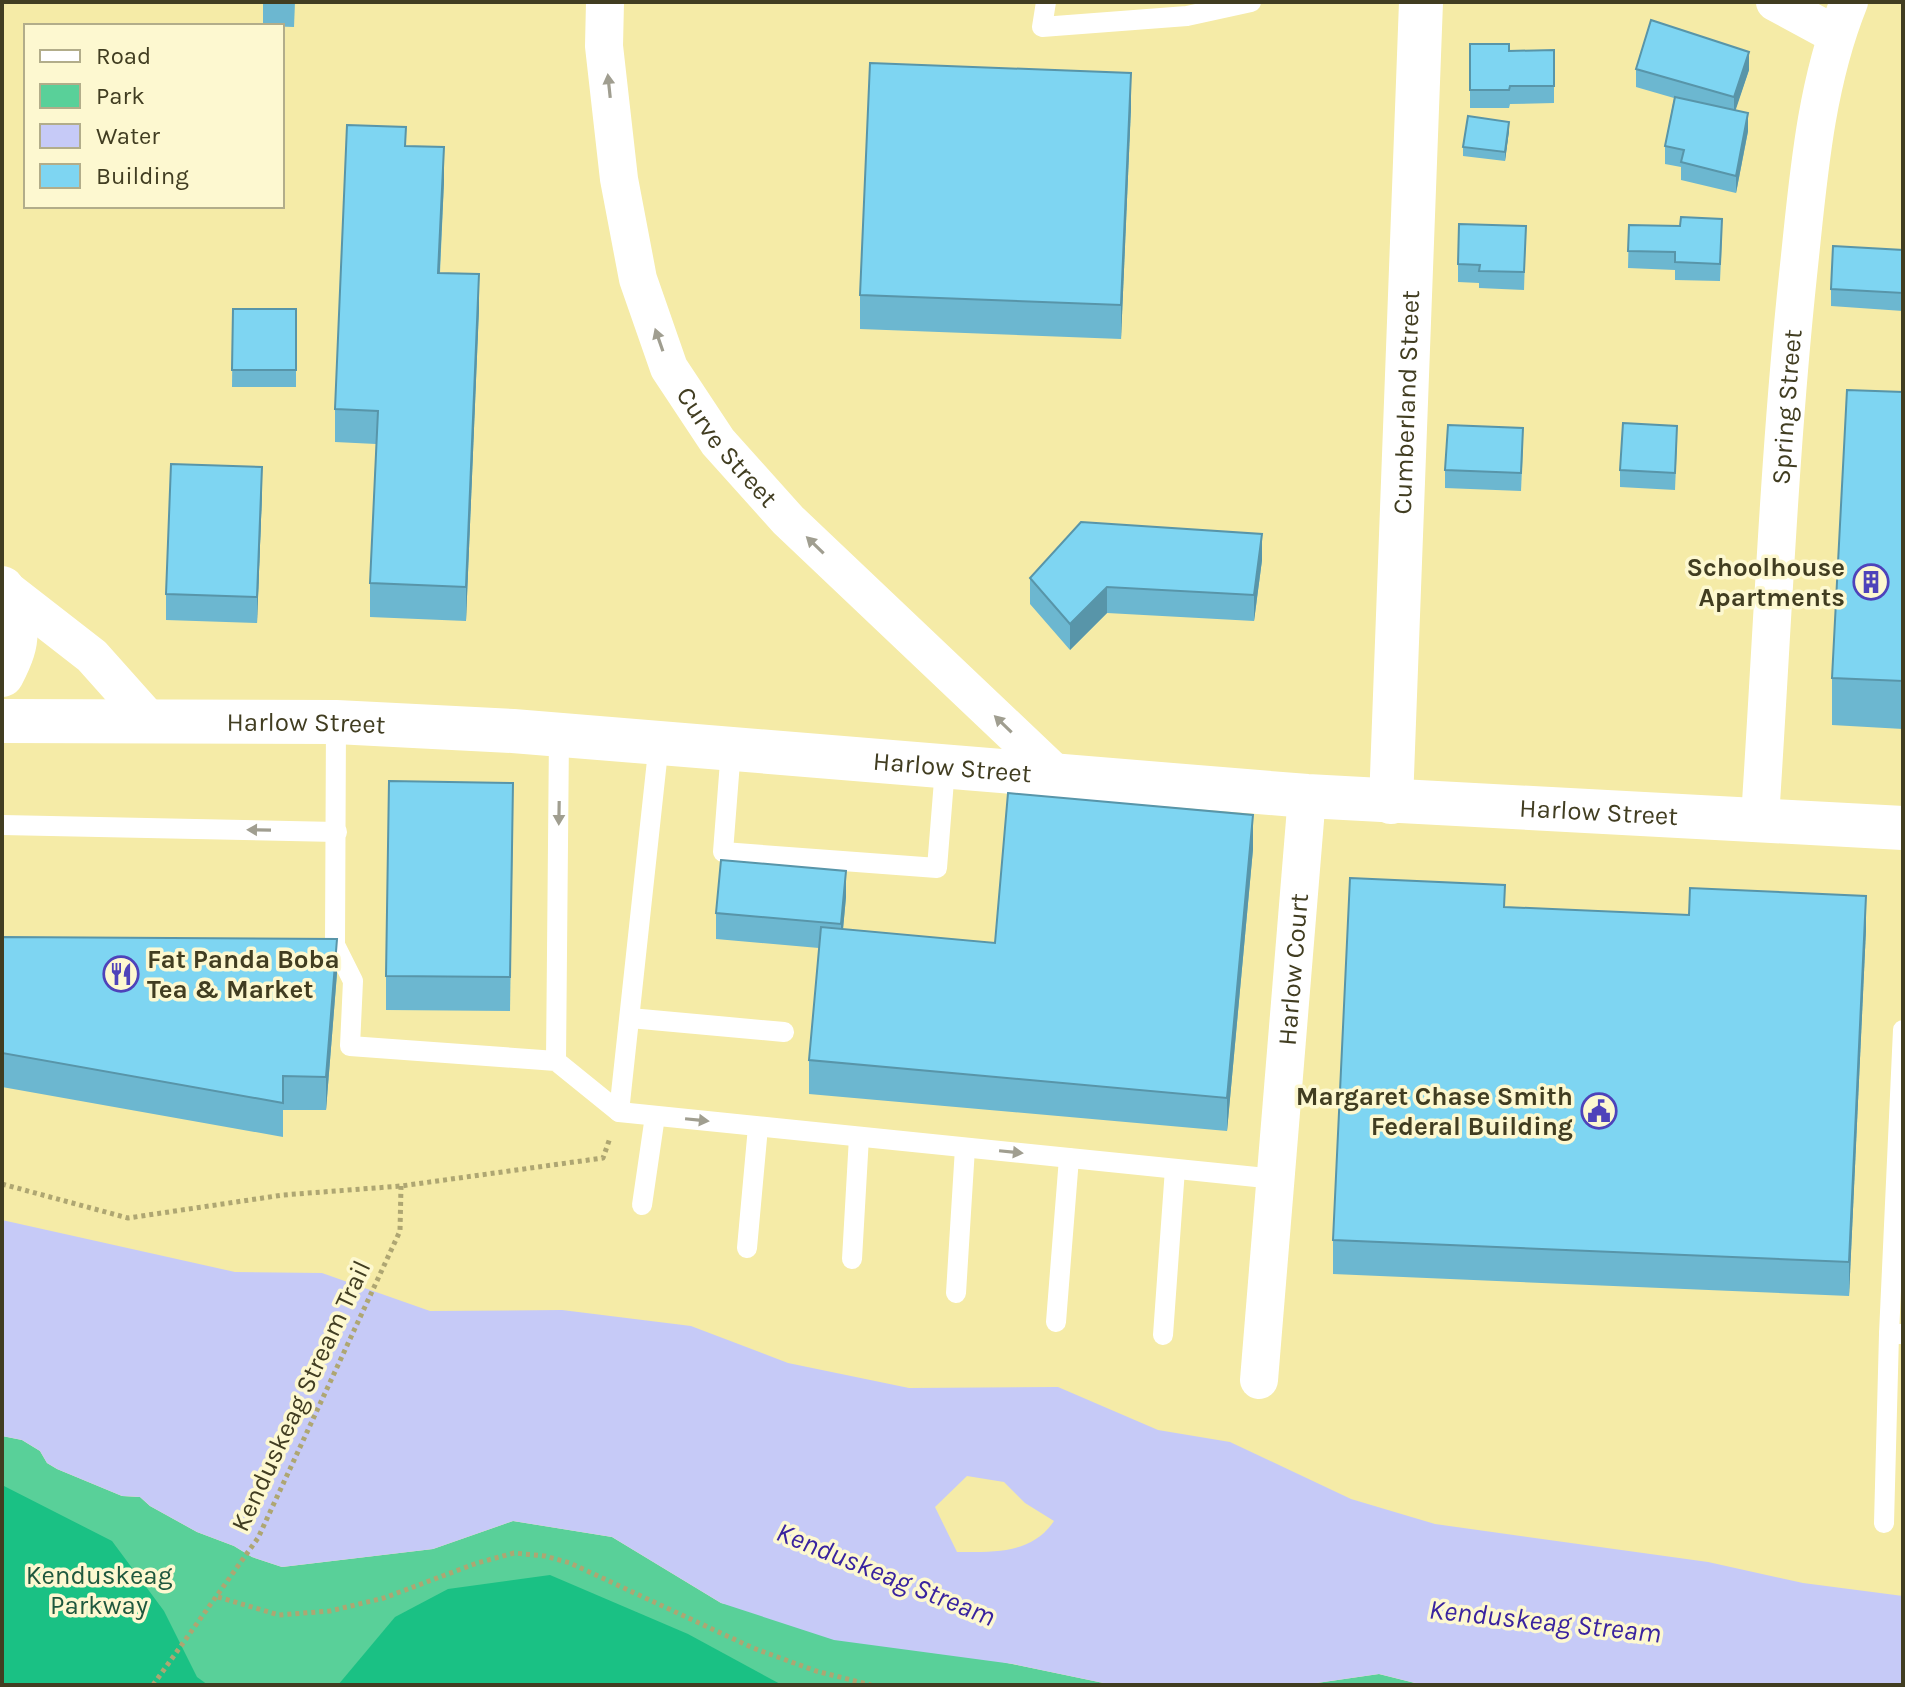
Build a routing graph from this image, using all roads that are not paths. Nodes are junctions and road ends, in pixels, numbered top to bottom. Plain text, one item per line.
1 (605, 2) edge
2 (1046, 2) edge
3 (1251, 2) edge
4 (1407, 2) edge
5 (1421, 2) edge
6 (1775, 2) edge
7 (1842, 18) edge
8 (2, 587) edge
9 (2, 675) edge
10 (2, 721) edge
11 (150, 721) junction
12 (336, 722) junction
13 (559, 735) junction
14 (659, 742) junction
15 (731, 749) junction
16 (945, 768) junction
17 (1060, 778) junction
18 (1307, 796) junction
19 (1391, 802) junction
20 (1760, 818) junction
21 (2, 825) edge
22 (1903, 828) edge
23 (337, 832) junction
24 (630, 1018) junction
25 (1903, 1030) edge
26 (784, 1032) dead end
27 (556, 1061) junction
28 (619, 1112) junction
29 (655, 1116) junction
30 (758, 1127) junction
31 (859, 1137) junction
32 (965, 1148) junction
33 (1069, 1158) junction
34 (1175, 1169) junction
35 (1276, 1179) junction
36 (642, 1205) dead end
37 (747, 1248) dead end
38 (852, 1259) dead end
39 (956, 1293) dead end
40 (1056, 1322) dead end
41 (1896, 1334) edge
42 (1163, 1335) dead end
43 (1259, 1380) dead end
44 (1884, 1523) dead end

17 -> 1 street, Curve Street
2 - 3 lane
4 - 5 lane
5 - 19 street, Cumberland Street
6 - 7 street
7 - 20 street, Spring Street
8 - 9 street
8 - 11 street
10 - 11 street, Harlow Street
11 - 12 street, Harlow Street
12 - 13 street, Harlow Street
12 - 23 lane
13 - 14 street, Harlow Street
13 -> 27 lane
14 - 15 street, Harlow Street
14 - 24 lane
15 - 16 street, Harlow Street
15 - 16 lane
16 - 17 street, Harlow Street
17 - 18 street, Harlow Street
18 - 19 street, Harlow Street
18 - 35 street, Harlow Court
19 - 20 street, Harlow Street
20 - 22 street, Harlow Street
23 -> 21 lane
23 - 27 lane
24 - 26 lane
24 - 28 lane
25 - 41 lane
27 - 28 lane
28 - 29 lane
29 -> 30 lane
29 - 36 lane
30 - 31 lane
30 - 37 lane
31 - 32 lane
31 - 38 lane
32 -> 33 lane
32 - 39 lane
33 - 34 lane
33 - 40 lane
34 - 35 lane
34 - 42 lane
35 - 43 street, Harlow Court
41 - 44 lane

